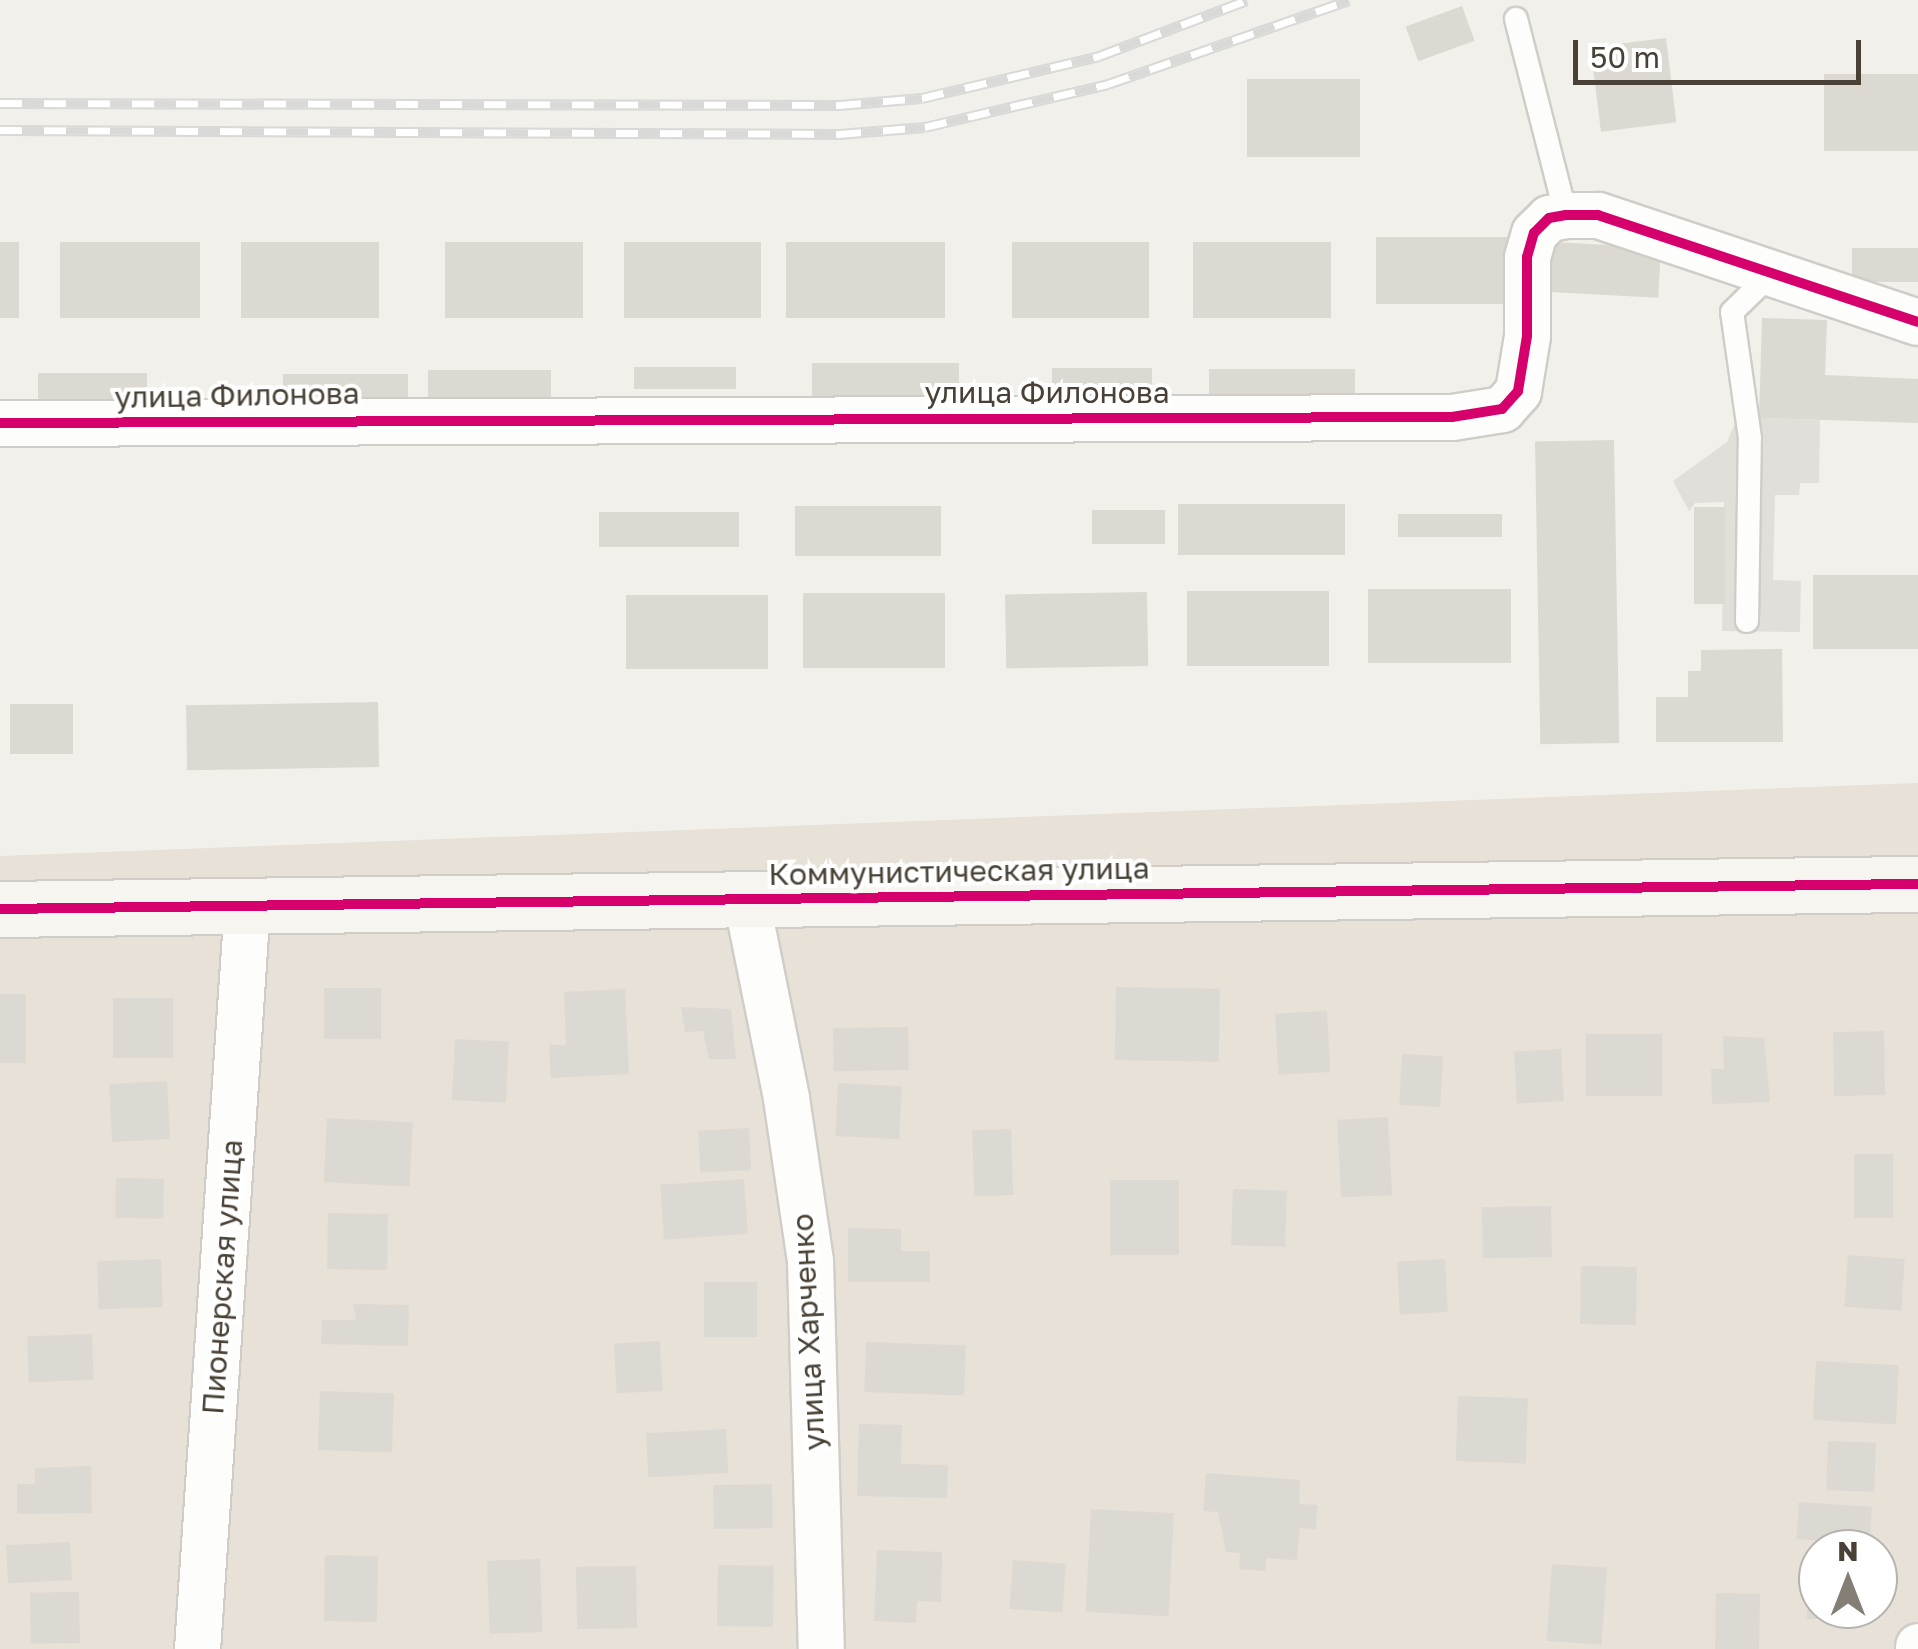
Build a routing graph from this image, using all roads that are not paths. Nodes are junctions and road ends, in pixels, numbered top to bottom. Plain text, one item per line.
1 (1516, 19) dead end
2 (1566, 214) junction
3 (1774, 270) junction
4 (1918, 322) edge
5 (0, 423) edge
6 (1747, 621) dead end
7 (1918, 884) edge
8 (746, 899) junction
9 (247, 906) junction
10 (0, 909) edge
11 (197, 1649) edge
12 (821, 1649) edge

1 - 2 lane
2 - 3 street
2 - 5 street, улица Филонова
3 - 4 street
3 - 6 lane
7 - 8 street, Коммунистическая улица
8 - 9 street, Коммунистическая улица
8 - 12 street, улица Харченко
9 - 10 street, Коммунистическая улица
9 - 11 street, Пионерская улица

